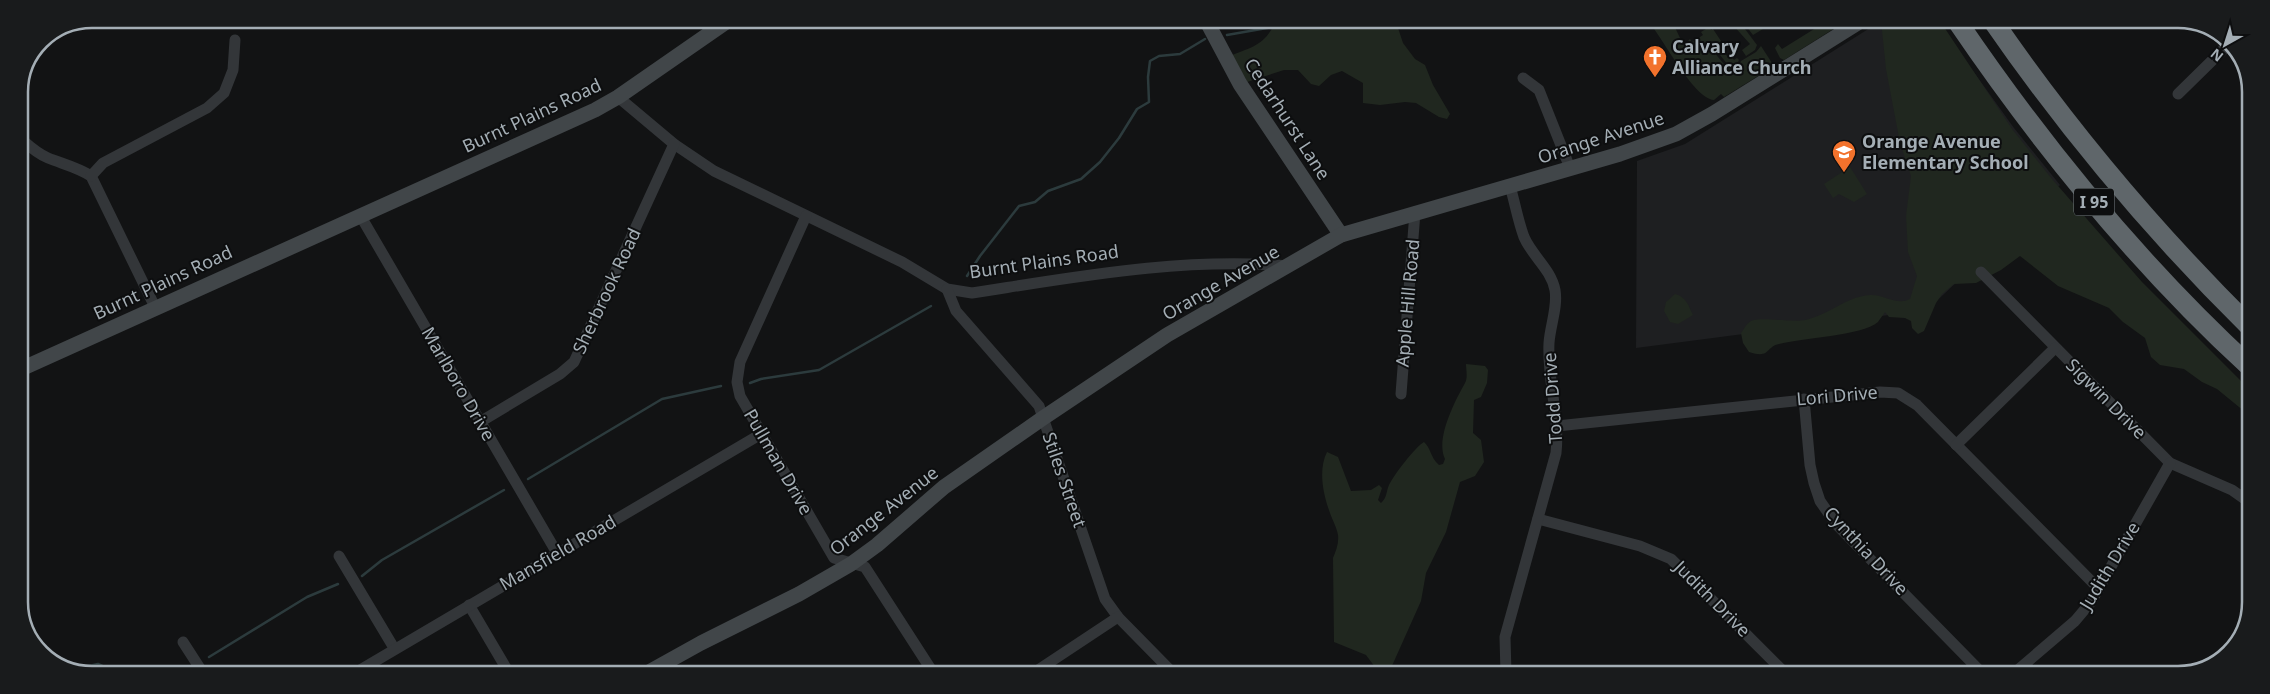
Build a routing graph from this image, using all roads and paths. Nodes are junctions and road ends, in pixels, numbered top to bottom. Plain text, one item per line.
1 (717, 28) edge
2 (1210, 28) edge
3 (1850, 28) edge
4 (1963, 28) edge
5 (1998, 28) edge
6 (236, 40) dead end
7 (2225, 47) edge
8 (1523, 78) dead end
9 (2178, 94) dead end
10 (618, 97) junction
11 (674, 144) junction
12 (28, 145) edge
13 (1570, 168) junction
14 (91, 176) junction
15 (1510, 186) junction
16 (1416, 212) junction
17 (360, 214) junction
18 (806, 216) junction
19 (1341, 235) junction
20 (1288, 266) junction
21 (1981, 272) dead end
22 (947, 289) junction
23 (155, 307) junction
24 (2242, 319) edge
25 (2056, 348) junction
26 (2242, 359) edge
27 (28, 366) edge
28 (1401, 394) dead end
29 (1804, 399) junction
30 (1043, 418) junction
31 (480, 422) junction
32 (1557, 426) junction
33 (761, 434) junction
34 (1956, 445) junction
35 (2170, 463) junction
36 (2242, 497) edge
37 (1538, 520) junction
38 (557, 553) junction
39 (339, 556) dead end
40 (851, 564) junction
41 (2099, 589) junction
42 (469, 604) junction
43 (1118, 617) junction
44 (183, 642) dead end
45 (394, 648) junction
46 (198, 666) edge
47 (366, 666) edge
48 (505, 666) edge
49 (660, 666) edge
50 (929, 666) edge
51 (1044, 666) edge
52 (1166, 666) edge
53 (1506, 666) edge
54 (1778, 666) edge
55 (1975, 666) edge
56 (2023, 666) edge

1 - 10 main road
2 - 19 main road, Cedarhurst Lane
3 - 13 main road, Orange Avenue
4 - 26 highway, I 95
5 - 24 highway, I 95
6 - 14 street
7 - 9 street
8 - 13 street
10 - 11 street, Burnt Plains Road
10 - 17 main road, Burnt Plains Road
11 - 18 street, Burnt Plains Road
11 - 31 street, Sherbrook Road
12 - 14 street
13 - 15 main road, Orange Avenue
14 - 23 street
15 - 16 main road, Orange Avenue
15 - 32 street, Todd Drive
16 - 19 main road, Orange Avenue
16 - 28 street, Apple Hill Road
17 - 23 main road, Burnt Plains Road
17 - 31 street, Marlboro Drive
18 - 22 street, Burnt Plains Road
18 - 33 street, Pullman Drive
19 - 20 main road, Orange Avenue
20 - 22 street, Burnt Plains Road
20 - 30 main road, Orange Avenue
21 - 25 street, Sigwin Drive
22 - 30 street, Stiles Street
23 - 27 main road, Burnt Plains Road
25 - 34 street
25 - 35 street, Sigwin Drive
29 - 32 street, Lori Drive
29 - 34 street, Lori Drive
29 - 55 street, Cynthia Drive
30 - 40 main road, Orange Avenue
30 - 43 street, Stiles Street
31 - 38 street, Marlboro Drive
32 - 37 street, Todd Drive
33 - 38 street, Mansfield Road
33 - 40 street, Pullman Drive
34 - 41 street, Lori Drive
35 - 36 street, Sigwin Drive
35 - 41 street, Judith Drive
37 - 53 street, Todd Drive
37 - 54 street, Judith Drive
38 - 42 street, Mansfield Road
39 - 45 street
40 - 49 main road, Orange Avenue
40 - 50 street, Pullman Drive
41 - 56 street, Judith Drive
42 - 45 street, Mansfield Road
42 - 48 street
43 - 51 street
43 - 52 street, Stiles Street
44 - 46 street
45 - 47 street, Mansfield Road

